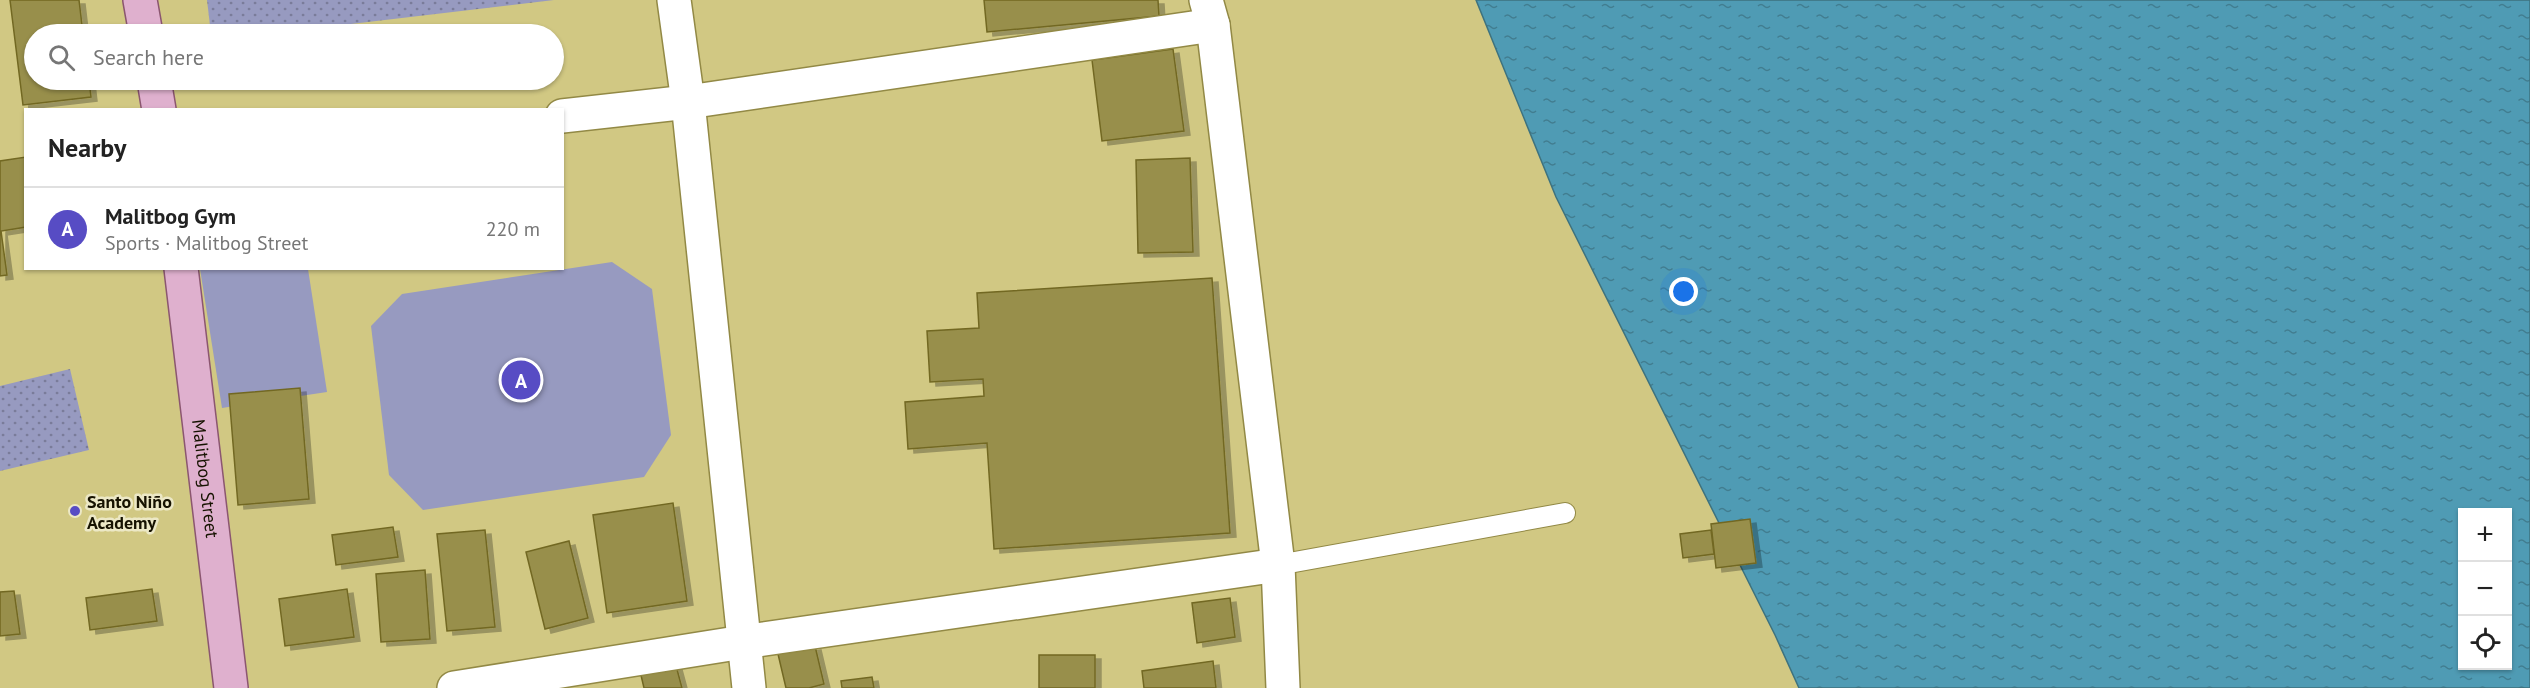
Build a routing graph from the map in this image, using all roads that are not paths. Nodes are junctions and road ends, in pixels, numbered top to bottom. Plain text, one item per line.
1 (140, 0) edge
2 (674, 0) edge
3 (1209, 13) edge
4 (144, 24) edge
5 (156, 90) edge
6 (688, 102) junction
7 (159, 108) edge
8 (564, 116) edge
9 (181, 270) edge
10 (1565, 513) dead end
11 (1278, 566) junction
12 (742, 642) junction
13 (231, 688) edge
14 (454, 688) edge
15 (749, 688) edge
16 (1283, 688) edge

1 - 4 main road
2 - 6 street
3 - 6 street
3 - 11 street
5 - 7 main road
6 - 8 street
6 - 12 street
9 - 13 main road, Malitbog Street
10 - 11 lane
11 - 12 street
11 - 16 street
12 - 14 street
12 - 15 street

